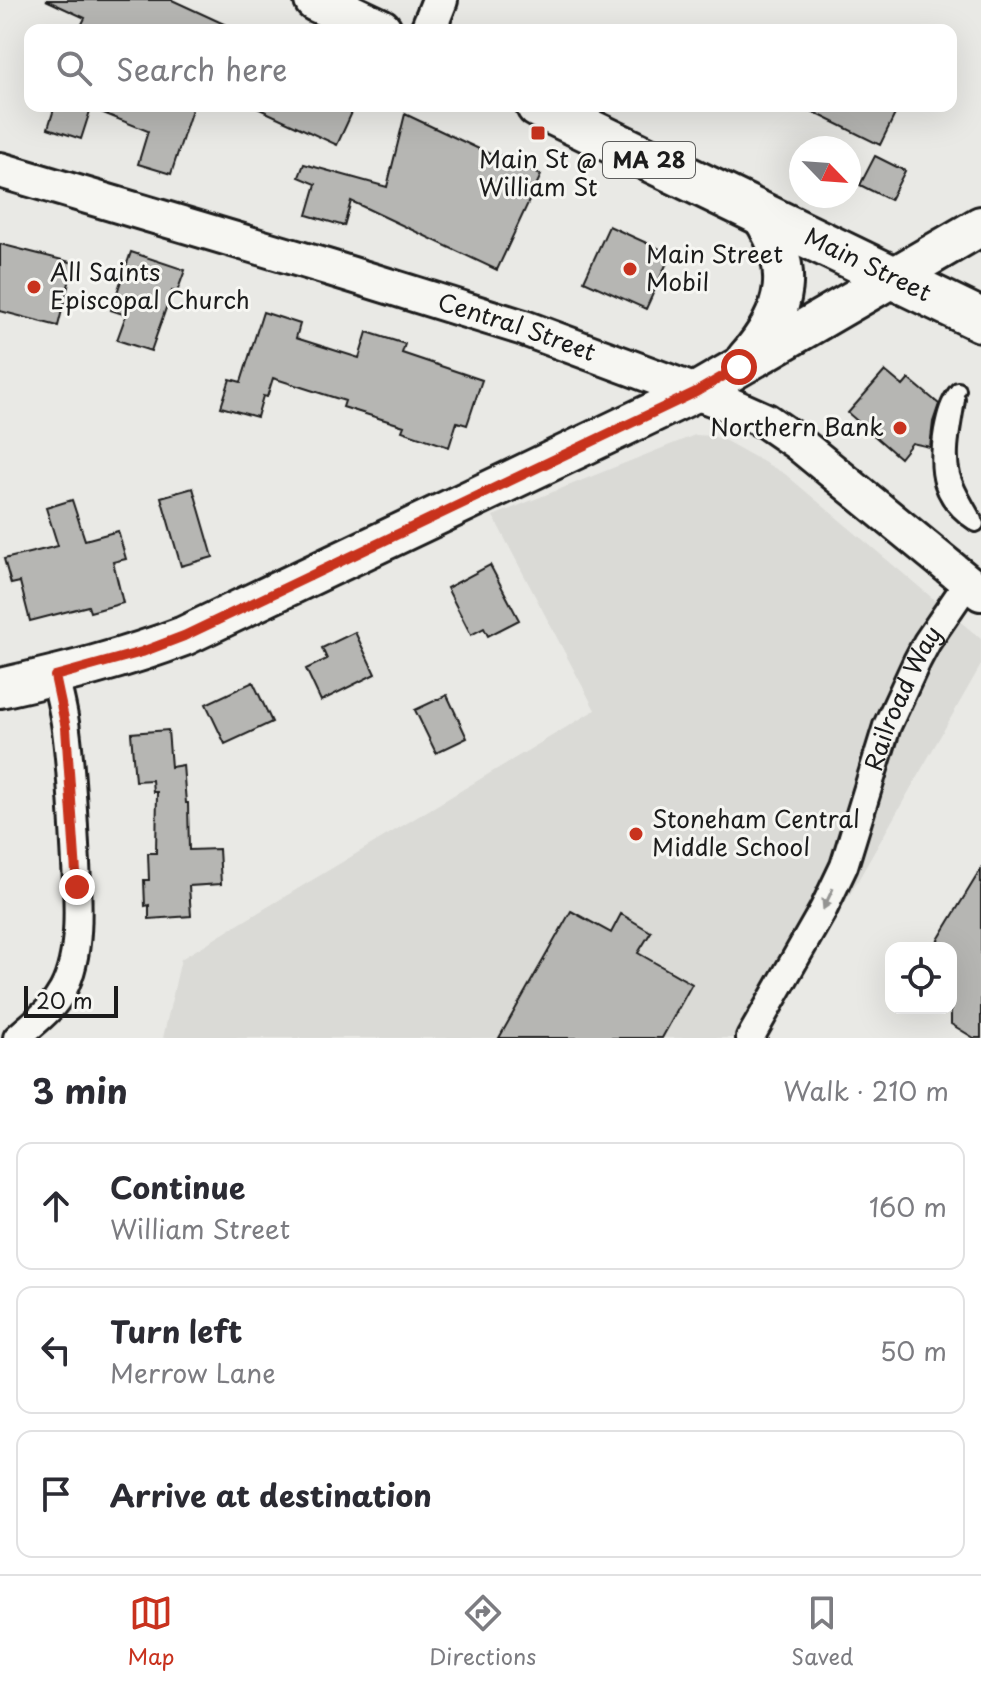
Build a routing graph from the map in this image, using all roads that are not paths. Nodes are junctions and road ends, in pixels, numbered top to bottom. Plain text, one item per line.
1 (316, 0) edge
2 (440, 0) edge
3 (367, 24) edge
4 (430, 24) edge
5 (550, 112) edge
6 (0, 170) edge
7 (760, 213) junction
8 (981, 226) edge
9 (892, 278) junction
10 (981, 320) edge
11 (739, 367) junction
12 (958, 390) dead end
13 (696, 392) junction
14 (976, 524) dead end
15 (975, 587) edge
16 (55, 676) junction
17 (0, 688) edge
18 (17, 1038) edge
19 (750, 1038) edge

1 - 3 main road
2 - 4 street
5 - 7 main road, Main Street / MA 28
6 - 13 street, Central Street
7 - 9 main road, Main Street / MA 28
7 - 11 main road
8 - 9 main road
9 - 10 main road, Main Street / MA 28
9 - 11 main road
11 - 13 main road
12 - 14 lane
13 - 15 street, Central Street
13 - 16 main road
15 -> 19 street, Railroad Way
16 - 17 main road
16 - 18 street

